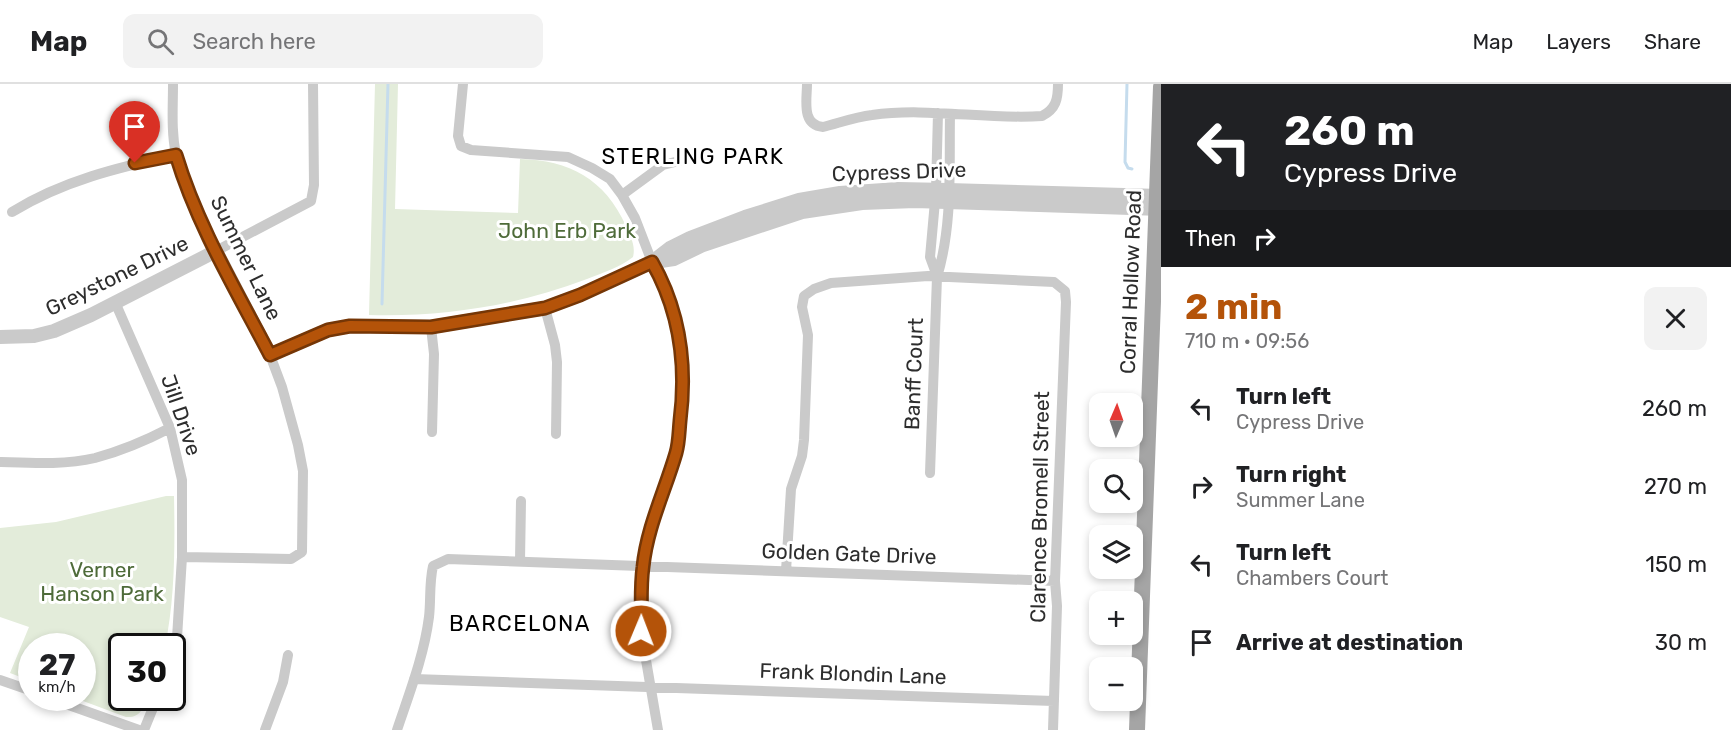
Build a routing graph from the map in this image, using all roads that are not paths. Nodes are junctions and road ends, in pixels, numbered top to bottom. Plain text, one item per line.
1 (173, 84) edge
2 (313, 84) edge
3 (463, 84) edge
4 (807, 84) edge
5 (1058, 84) edge
6 (1161, 87) edge
7 (938, 113) junction
8 (950, 114) junction
9 (176, 155) junction
10 (679, 161) dead end
11 (622, 195) junction
12 (942, 196) junction
13 (1159, 202) edge
14 (12, 212) dead end
15 (216, 251) junction
16 (652, 262) junction
17 (937, 277) junction
18 (115, 302) junction
19 (545, 308) junction
20 (431, 327) junction
21 (0, 336) edge
22 (270, 355) junction
23 (170, 428) junction
24 (432, 432) dead end
25 (556, 434) dead end
26 (1, 462) edge
27 (930, 473) dead end
28 (520, 501) dead end
29 (182, 557) junction
30 (520, 561) junction
31 (643, 566) junction
32 (786, 572) junction
33 (1055, 581) junction
34 (177, 633) edge
35 (288, 654) dead end
36 (414, 679) junction
37 (0, 680) edge
38 (18, 686) edge
39 (649, 686) junction
40 (1054, 701) junction
41 (86, 711) edge
42 (152, 711) edge
43 (139, 730) edge
44 (144, 730) edge
45 (265, 730) edge
46 (397, 730) edge
47 (658, 730) edge
48 (1053, 730) edge
49 (1137, 730) edge

1 - 9 street, Summer Lane
2 - 15 street, Greystone Drive
3 - 11 street
4 - 7 street
5 - 8 street
6 - 13 main road, Corral Hollow Road
7 - 8 street
7 - 12 street
8 - 12 street
9 - 14 street
9 - 15 street, Summer Lane
10 - 11 street
11 - 16 street
12 - 13 street, Cypress Drive
12 - 16 street, Cypress Drive
12 - 17 street, Banff Court
13 - 49 main road, Corral Hollow Road
15 - 18 street, Greystone Drive
15 - 22 street, Summer Lane
16 - 19 street, Cypress Drive
16 - 31 street
17 - 27 street, Banff Court
17 - 32 street
17 - 33 street, Clarence Bromell Street
18 - 21 street, Greystone Drive
18 - 23 street, Jill Drive
19 - 20 street, Cypress Drive
19 - 25 street
20 - 22 street, Cypress Drive
20 - 24 street
22 - 29 street, Summer Lane
23 - 26 street
23 - 29 street, Jill Drive
28 - 30 street
29 - 34 street, Jill Drive
30 - 31 street, Golden Gate Drive
30 - 36 street, Golden Gate Drive
31 - 32 street, Golden Gate Drive
31 - 39 street
32 - 33 street, Golden Gate Drive
33 - 40 street, Clarence Bromell Street
35 - 45 street
36 - 39 street, Frank Blondin Lane
36 - 46 street
37 - 38 street
39 - 40 street, Frank Blondin Lane
39 - 47 street
40 - 48 street, Clarence Bromell Street
41 - 43 street
42 - 44 street

